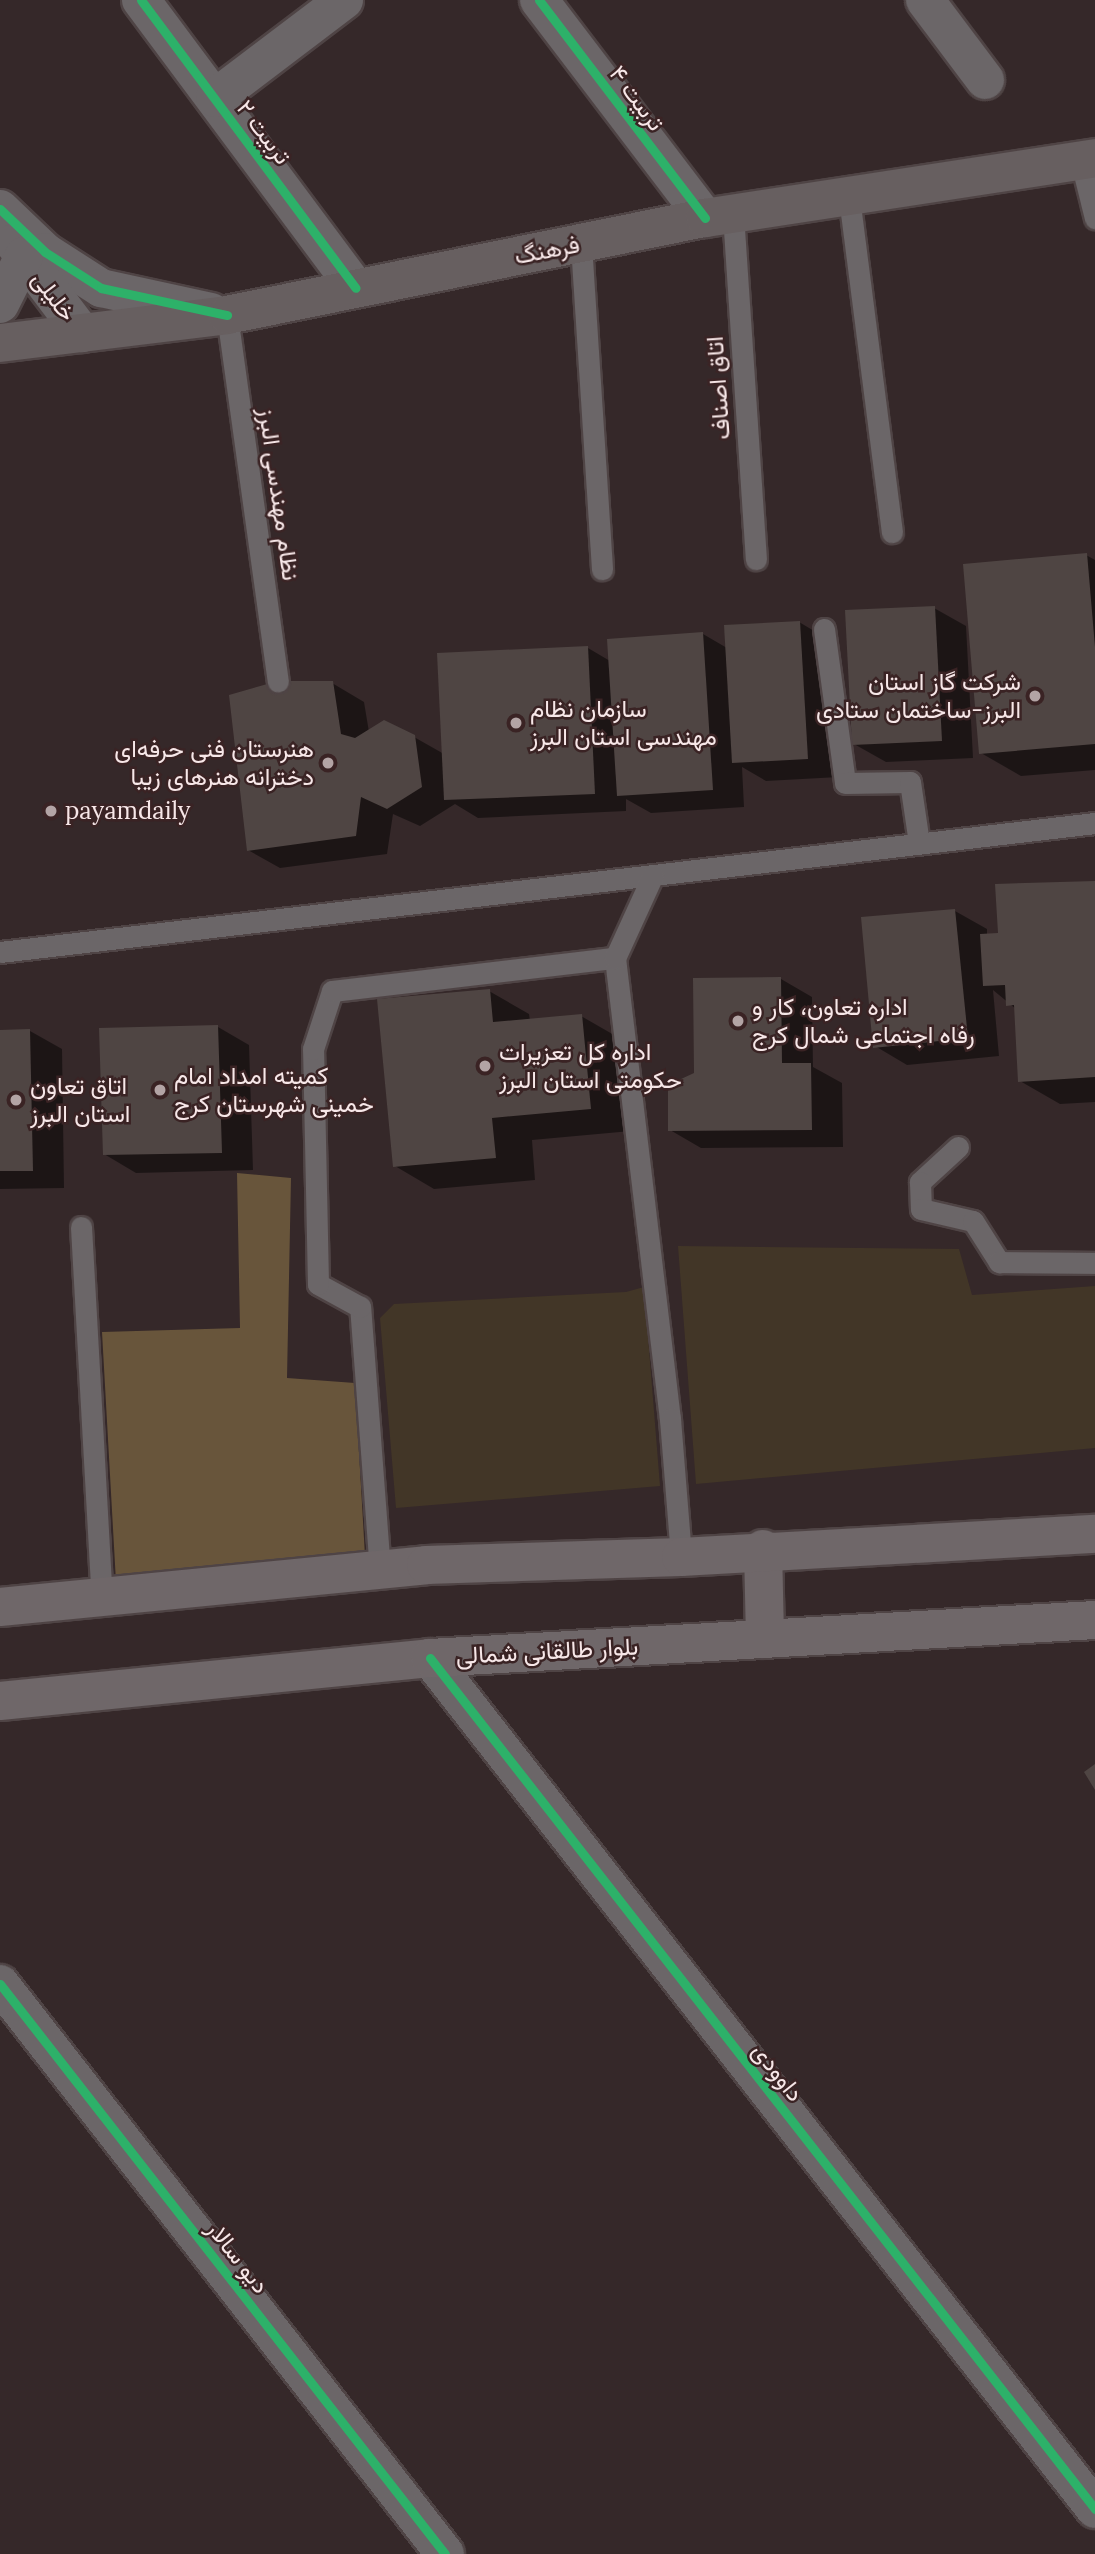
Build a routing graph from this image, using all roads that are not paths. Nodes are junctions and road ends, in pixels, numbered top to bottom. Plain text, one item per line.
1 (141, 0) edge
2 (344, 0) edge
3 (540, 0) edge
4 (925, 0) edge
5 (985, 80) dead end
6 (215, 98) junction
7 (1088, 160) edge
8 (849, 197) junction
9 (0, 209) edge
10 (719, 216) junction
11 (1095, 218) edge
12 (0, 225) edge
13 (582, 244) junction
14 (24, 256) junction
15 (356, 288) junction
16 (0, 304) edge
17 (227, 315) junction
18 (82, 333) junction
19 (0, 343) edge
20 (892, 533) dead end
21 (756, 559) dead end
22 (602, 569) dead end
23 (824, 629) dead end
24 (278, 681) dead end
25 (1095, 822) edge
26 (919, 843) junction
27 (653, 875) junction
28 (0, 952) edge
29 (615, 958) junction
30 (958, 1147) dead end
31 (81, 1227) dead end
32 (1095, 1263) edge
33 (1095, 1534) edge
34 (763, 1549) junction
35 (681, 1557) junction
36 (380, 1571) junction
37 (102, 1599) junction
38 (0, 1607) edge
39 (1095, 1620) edge
40 (765, 1639) junction
41 (430, 1658) junction
42 (0, 1701) edge
43 (0, 1984) edge
44 (1095, 2509) edge
45 (445, 2554) edge

1 - 6 street, تربیت ۲
2 - 6 street
3 - 10 street, تربیت ۴
4 - 5 street
6 - 15 street, تربیت ۲
7 - 8 main road, فرهنگ
7 - 11 lane
8 - 10 main road, فرهنگ
8 - 20 lane
9 - 17 street
10 - 13 main road, فرهنگ
10 - 21 lane, اتاق اصناف
12 - 14 street, خلیلی
13 - 15 main road, فرهنگ
13 - 22 lane
14 - 16 street
14 - 18 street, خلیلی
15 - 17 main road, فرهنگ
17 - 18 main road, فرهنگ
17 - 24 lane, نظام مهندسی البرز
18 - 19 main road, فرهنگ
23 - 26 lane
25 - 26 lane
26 - 27 lane
27 - 28 lane
27 - 29 lane
29 - 35 lane
29 - 36 lane
30 - 32 lane
31 - 37 lane
33 - 34 main road
34 - 35 main road
34 - 40 main road
35 - 36 main road
36 - 37 main road
37 - 38 main road
39 - 40 main road, بلوار طالقانی شمالی
40 - 41 main road, بلوار طالقانی شمالی
41 - 42 main road, بلوار طالقانی شمالی
41 - 44 street, داوودی
43 - 45 street, دیو سالار

